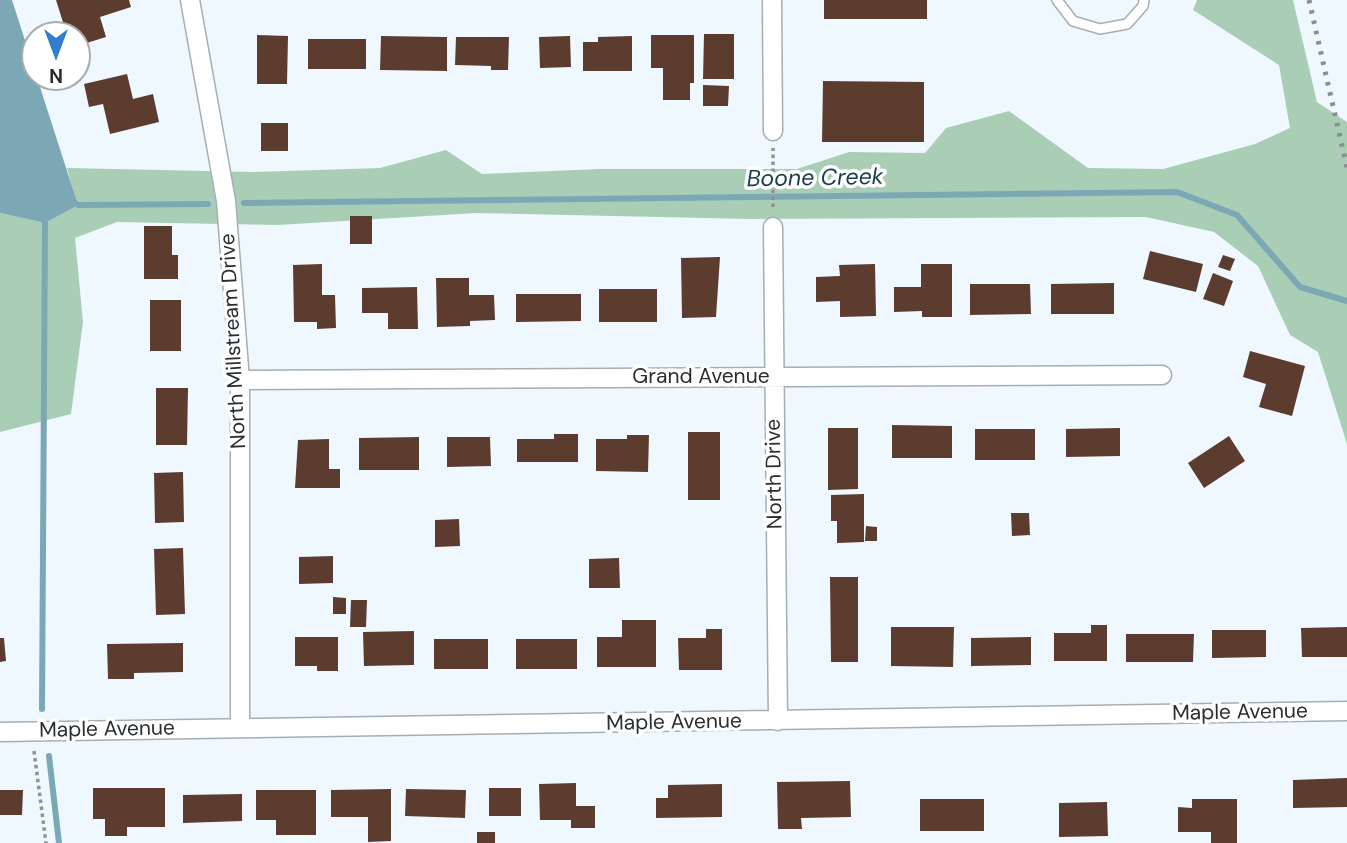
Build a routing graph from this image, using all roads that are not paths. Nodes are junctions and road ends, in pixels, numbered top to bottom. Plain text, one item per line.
1 (190, 0) edge
2 (772, 0) edge
3 (1057, 0) edge
4 (1144, 0) edge
5 (773, 131) road end
6 (773, 227) road end
7 (1162, 374) dead end
8 (774, 376) junction
9 (240, 380) junction
10 (1347, 710) edge
11 (778, 721) junction
12 (240, 727) junction
13 (0, 732) edge

1 - 9 street, North Millstream Drive
2 - 5 street
3 - 4 lane
6 - 8 street, North Drive
7 - 8 street, Grand Avenue
8 - 9 street, Grand Avenue
8 - 11 street, North Drive
9 - 12 street, North Millstream Drive
10 - 11 street, Maple Avenue
11 - 12 street, Maple Avenue
12 - 13 street, Maple Avenue

